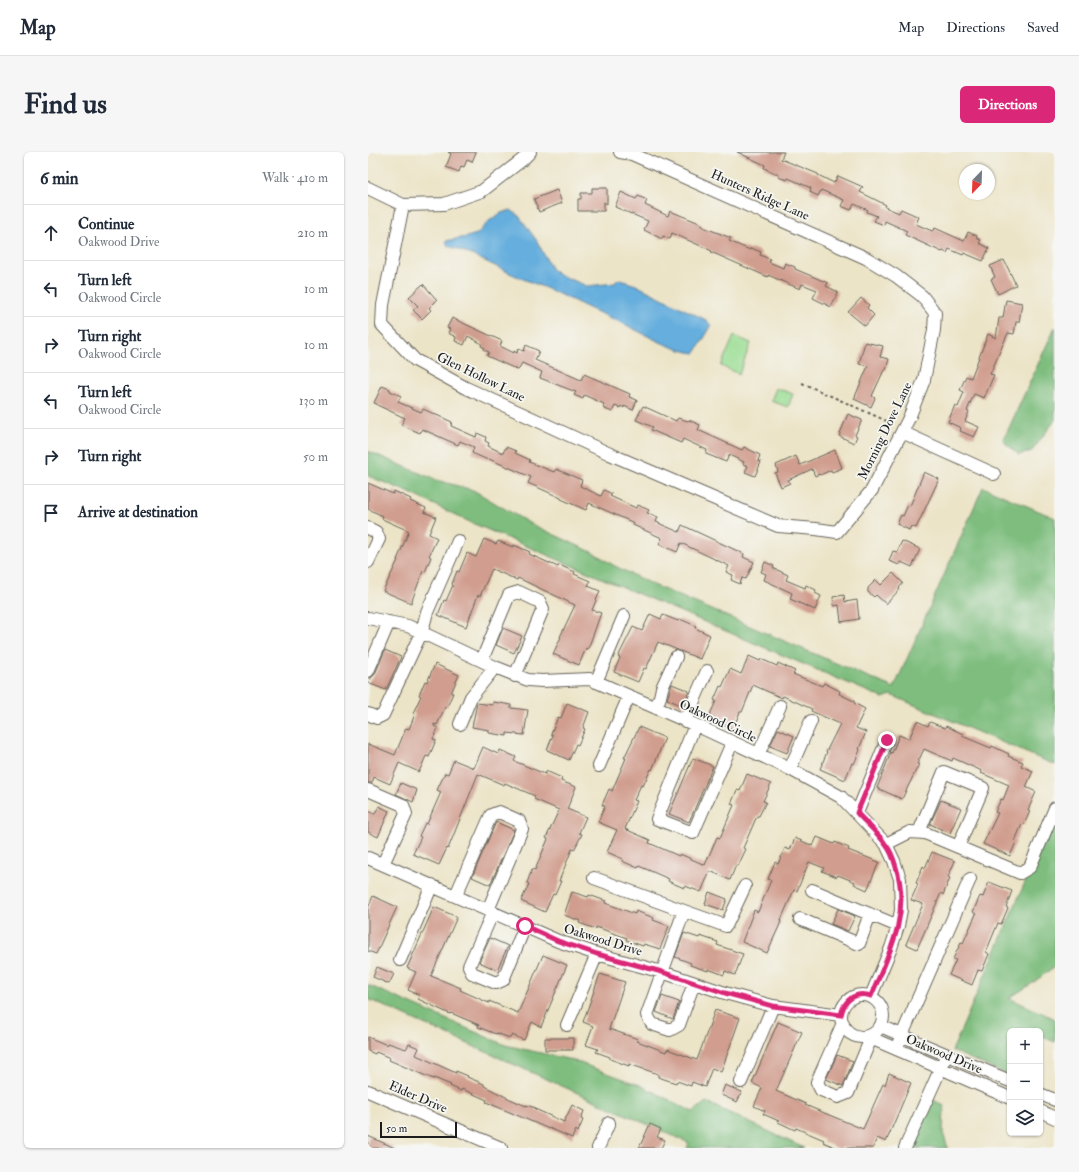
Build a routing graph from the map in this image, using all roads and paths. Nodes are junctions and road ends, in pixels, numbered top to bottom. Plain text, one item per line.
1 (530, 152) edge
2 (620, 152) edge
3 (368, 188) edge
4 (403, 205) junction
5 (866, 258) joint
6 (802, 383) dead end
7 (891, 423) dead end
8 (902, 432) junction
9 (994, 474) dead end
10 (690, 488) joint
11 (368, 528) edge
12 (458, 541) dead end
13 (368, 562) edge
14 (624, 616) dead end
15 (368, 618) edge
16 (389, 622) junction
17 (422, 631) junction
18 (676, 657) dead end
19 (482, 660) junction
20 (495, 667) junction
21 (368, 671) edge
22 (707, 671) dead end
23 (515, 676) junction
24 (596, 682) junction
25 (629, 696) junction
26 (780, 706) dead end
27 (656, 708) junction
28 (368, 714) edge
29 (811, 721) dead end
30 (690, 723) junction
31 (460, 724) dead end
32 (887, 740) dead end
33 (732, 743) junction
34 (758, 755) junction
35 (598, 766) dead end
36 (790, 769) junction
37 (368, 790) edge
38 (1055, 808) edge
39 (857, 813) junction
40 (919, 832) junction
41 (886, 844) junction
42 (958, 847) junction
43 (368, 858) edge
44 (383, 864) junction
45 (594, 878) dead end
46 (970, 879) dead end
47 (432, 885) junction
48 (745, 886) dead end
49 (812, 890) dead end
50 (456, 896) junction
51 (490, 911) junction
52 (684, 911) junction
53 (870, 914) junction
54 (800, 919) dead end
55 (525, 926) junction
56 (898, 926) junction
57 (597, 954) junction
58 (400, 960) dead end
59 (662, 972) junction
60 (694, 983) junction
61 (871, 996) junction
62 (773, 1006) junction
63 (842, 1019) junction
64 (567, 1025) dead end
65 (881, 1026) junction
66 (902, 1035) junction
67 (869, 1037) junction
68 (896, 1049) junction
69 (947, 1055) junction
70 (941, 1068) junction
71 (1007, 1080) edge
72 (741, 1082) dead end
73 (368, 1091) edge
74 (1043, 1095) edge
75 (1007, 1097) edge
76 (1055, 1100) edge
77 (1043, 1112) edge
78 (1055, 1118) edge
79 (609, 1122) dead end
80 (501, 1148) edge
81 (598, 1148) edge
82 (905, 1148) edge

1 - 4 street
2 - 5 street, Hunters Ridge Lane
3 - 4 street
4 - 10 street, Glen Hollow Lane
5 - 8 street, Morning Dove Lane
6 - 7 path
8 - 9 street
8 - 10 street, Morning Dove Lane
11 - 13 street
12 - 17 street
14 - 24 street
15 - 16 street, Oakwood Circle
16 - 17 street, Oakwood Circle
16 - 21 street
17 - 19 street, Oakwood Circle
17 - 28 street
18 - 27 street
19 - 20 street, Oakwood Circle
19 - 23 street
20 - 23 street, Oakwood Circle
20 - 31 street
22 - 30 street
23 - 24 street, Oakwood Circle
24 - 25 street, Oakwood Circle
25 - 27 street, Oakwood Circle
25 - 35 street
26 - 34 street
27 - 30 street, Oakwood Circle
29 - 36 street
30 - 33 street, Oakwood Circle
30 - 33 street
32 - 39 street
33 - 34 street, Oakwood Circle
34 - 36 street, Oakwood Circle
36 - 39 street, Oakwood Circle
37 - 44 street
38 - 42 street
39 - 41 street, Oakwood Circle
40 - 41 street
40 - 42 street
40 - 42 street
41 - 56 street, Oakwood Circle
43 - 44 street, Oakwood Drive
44 - 47 street, Oakwood Drive
45 - 52 street
46 - 66 street
47 - 50 street, Oakwood Drive
47 - 58 street
48 - 52 street
49 - 53 street
50 - 51 street, Oakwood Drive
50 - 51 street
51 - 55 street, Oakwood Drive
51 - 55 street
52 - 59 street
53 - 54 street
53 - 56 street
55 - 57 street, Oakwood Drive
56 - 61 street, Oakwood Circle
57 - 59 street, Oakwood Drive
57 - 64 street
59 - 60 street, Oakwood Drive
59 - 60 street
60 - 62 street, Oakwood Drive
61 - 63 street
61 - 65 street
62 - 63 street, Oakwood Drive
62 - 72 street
63 - 67 street
63 - 67 street
65 - 66 street, Oakwood Drive
65 - 67 street
66 - 68 street
66 - 69 street, Oakwood Drive
67 - 68 street, Oakwood Drive
68 - 70 street, Oakwood Drive
69 - 70 street
69 - 71 street, Oakwood Drive
70 - 75 street, Oakwood Drive
70 - 82 street
73 - 80 street, Elder Drive
74 - 76 street
77 - 78 street
79 - 81 street

